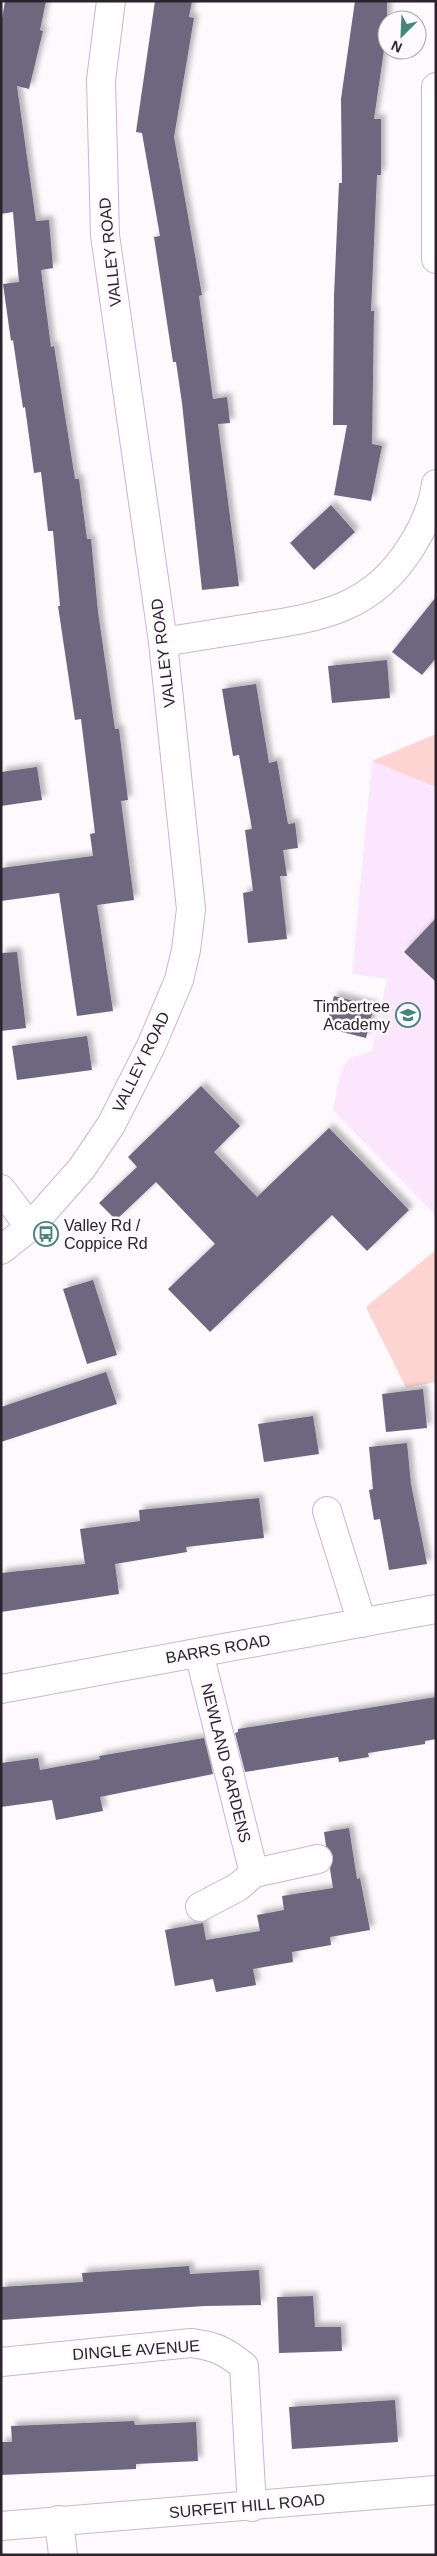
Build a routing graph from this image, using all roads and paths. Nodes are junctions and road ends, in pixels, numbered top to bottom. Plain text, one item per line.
1 (111, 1) edge
2 (436, 87) edge
3 (436, 259) edge
4 (436, 484) edge
5 (163, 642) junction
6 (1, 1189) edge
7 (30, 1227) junction
8 (1, 1250) edge
9 (327, 1511) dead end
10 (436, 1609) edge
11 (362, 1623) junction
12 (199, 1653) junction
13 (1, 1689) edge
14 (318, 1860) dead end
15 (254, 1873) junction
16 (200, 1907) dead end
17 (1, 2362) edge
18 (436, 2490) edge
19 (252, 2507) junction
20 (59, 2520) junction
21 (1, 2526) edge
22 (63, 2555) edge

1 - 5 street, VALLEY ROAD
2 - 3 street
4 - 5 street
5 - 7 street, VALLEY ROAD
6 - 7 street
7 - 8 street, VALLEY ROAD
9 - 11 street
10 - 11 street, BARRS ROAD
11 - 12 street, BARRS ROAD
12 - 13 street, BARRS ROAD
12 - 15 street, NEWLAND GARDENS
14 - 15 street
15 - 16 street
17 - 19 street, DINGLE AVENUE
18 - 19 street, SURFEIT HILL ROAD
19 - 20 street, SURFEIT HILL ROAD
20 - 21 street, SURFEIT HILL ROAD
20 - 22 street

